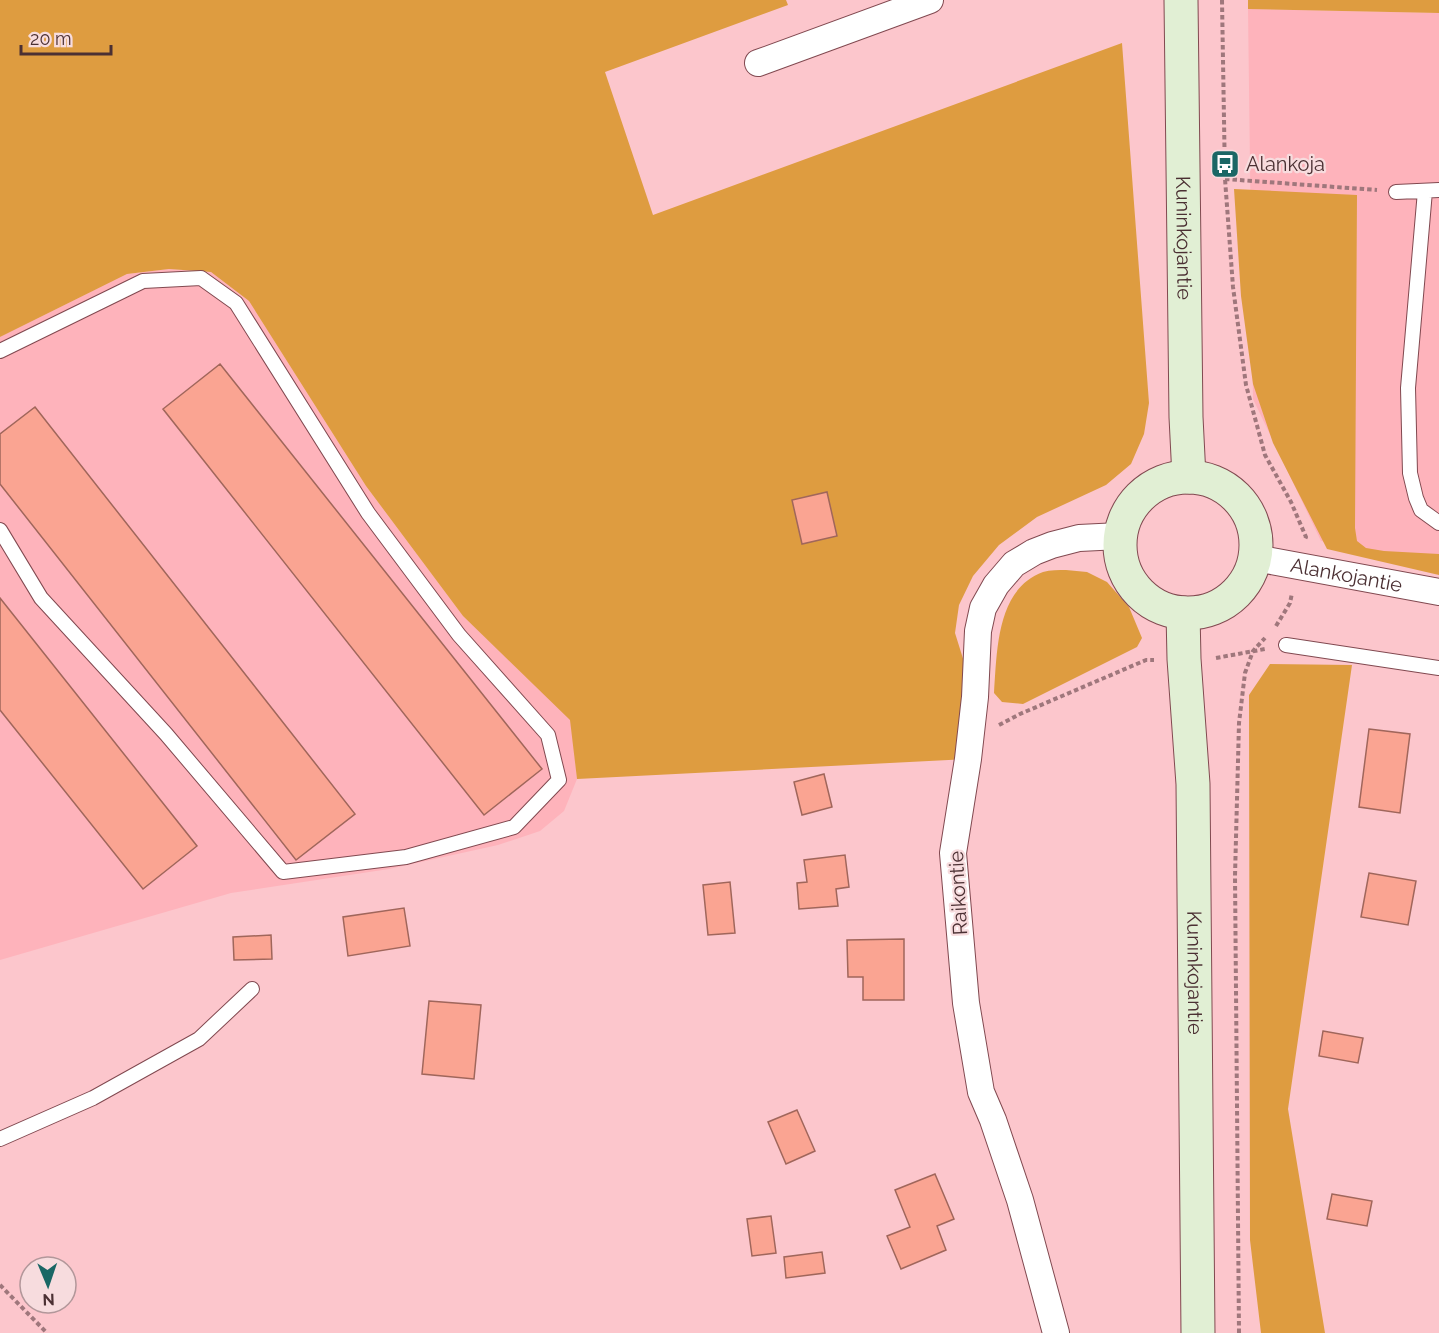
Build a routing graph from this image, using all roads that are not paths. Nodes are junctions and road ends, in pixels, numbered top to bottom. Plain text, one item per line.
1 (930, 0) edge
2 (1181, 0) edge
3 (758, 63) dead end
4 (1432, 191) edge
5 (1396, 192) road end
6 (0, 351) edge
7 (1189, 477) junction
8 (1439, 523) edge
9 (0, 530) edge
10 (1120, 536) junction
11 (1255, 558) junction
12 (1439, 592) edge
13 (1183, 613) junction
14 (1286, 645) road end
15 (1439, 669) edge
16 (252, 989) dead end
17 (0, 1139) edge
18 (1056, 1333) edge
19 (1198, 1333) edge

1 - 3 street
2 - 7 main road, Kuninkojantie
4 - 5 lane
4 - 8 lane
6 - 9 lane
7 - 10 main road
7 - 11 main road
10 - 13 main road
10 - 18 street, Raikontie
11 - 12 street, Alankojantie
11 - 13 main road
13 - 19 main road, Kuninkojantie
14 - 15 lane
16 - 17 lane

